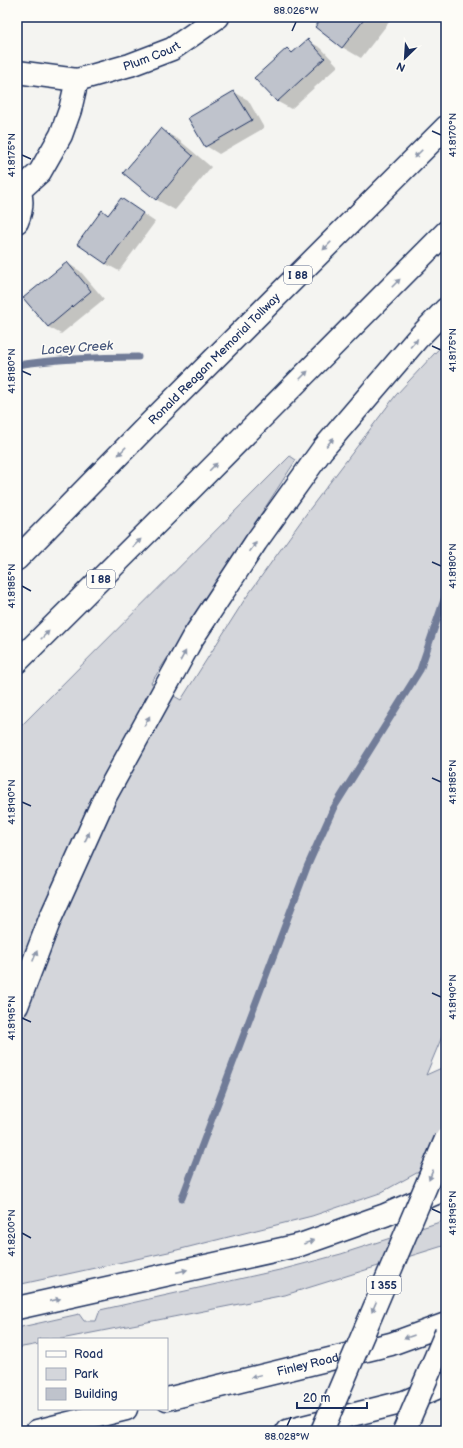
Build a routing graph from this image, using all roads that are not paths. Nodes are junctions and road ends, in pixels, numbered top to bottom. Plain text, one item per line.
1 (218, 17) edge
2 (17, 72) edge
3 (77, 80) junction
4 (446, 127) edge
5 (18, 188) edge
6 (17, 222) edge
7 (446, 232) edge
8 (446, 309) edge
9 (17, 559) edge
10 (17, 662) edge
11 (17, 1006) edge
12 (446, 1139) edge
13 (446, 1189) edge
14 (17, 1308) edge
15 (446, 1324) edge
16 (446, 1333) edge
17 (446, 1384) edge
18 (446, 1394) edge
19 (168, 1399) edge
20 (404, 1402) junction
21 (122, 1410) edge
22 (37, 1431) edge
23 (287, 1431) edge
24 (322, 1431) edge
25 (404, 1431) edge

1 - 3 main road, Plum Court
2 - 3 main road, Plum Court
3 - 5 main road
4 -> 9 main road, Ronald Reagan Memorial Tollway / I 88
5 - 6 main road
10 -> 7 main road, I 88
11 -> 8 main road
12 -> 24 main road, I 355, bridge
14 -> 13 main road
15 -> 19 main road, Finley Road
16 - 25 main road, bridge
17 - 20 main road
18 - 20 main road
20 - 23 main road
21 - 22 main road

